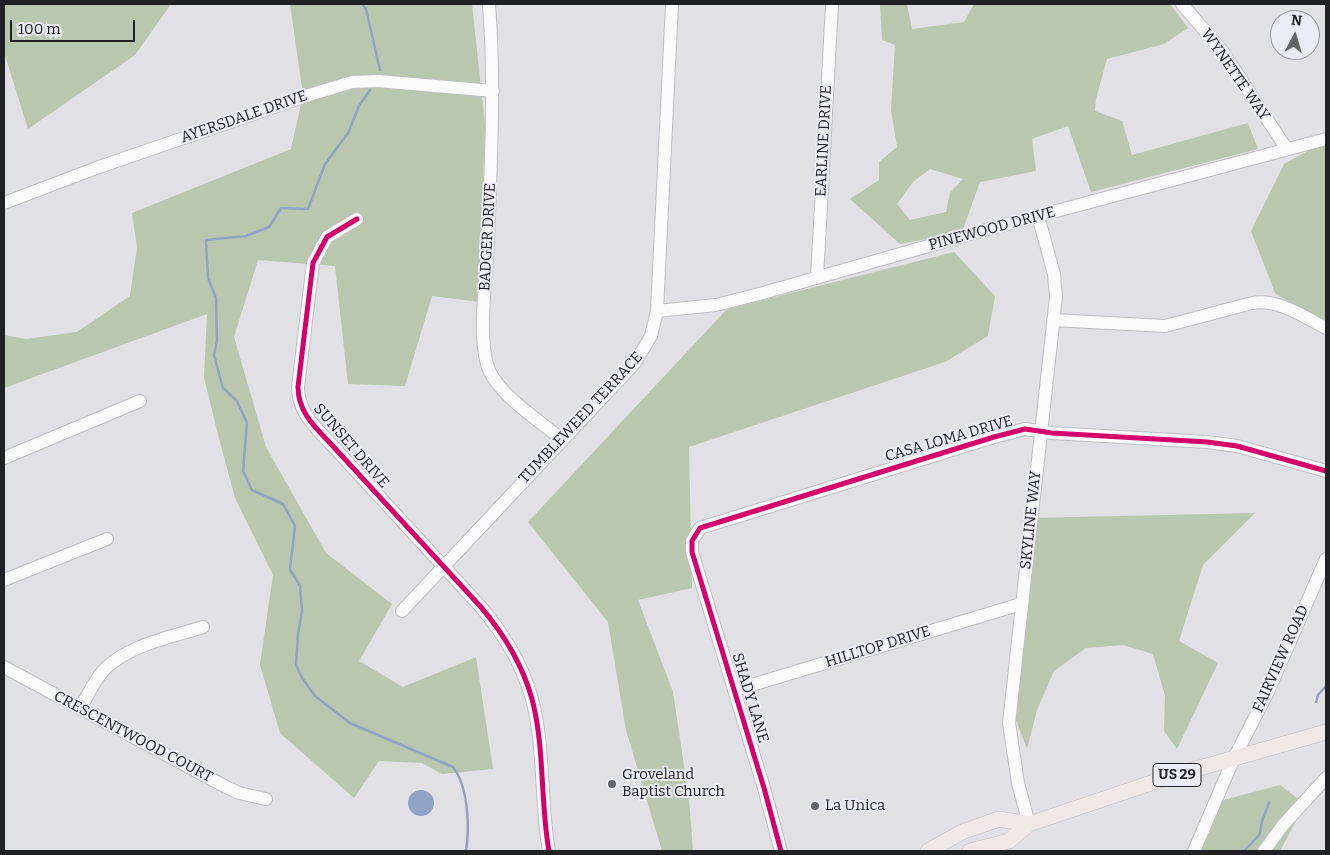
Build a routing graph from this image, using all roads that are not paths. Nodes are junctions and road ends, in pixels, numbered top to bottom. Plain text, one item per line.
1 (489, 4) edge
2 (672, 4) edge
3 (832, 4) edge
4 (1182, 4) edge
5 (493, 91) junction
6 (1326, 139) edge
7 (1286, 148) junction
8 (4, 203) edge
9 (1038, 216) junction
10 (356, 219) dead end
11 (817, 278) junction
12 (657, 311) junction
13 (1053, 320) junction
14 (1326, 328) edge
15 (140, 401) dead end
16 (1041, 432) junction
17 (561, 440) junction
18 (4, 458) edge
19 (1326, 471) edge
20 (107, 539) dead end
21 (692, 552) joint
22 (1326, 559) edge
23 (443, 566) junction
24 (4, 580) edge
25 (1021, 604) junction
26 (402, 611) dead end
27 (203, 626) dead end
28 (4, 667) edge
29 (735, 690) junction
30 (80, 708) junction
31 (1326, 732) edge
32 (1234, 758) junction
33 (1326, 778) edge
34 (266, 799) dead end
35 (1029, 824) junction
36 (549, 851) edge
37 (781, 851) edge
38 (928, 851) edge
39 (970, 851) edge
40 (1194, 851) edge
41 (1264, 851) edge

1 - 5 street, BADGER DRIVE
2 - 12 street, TUMBLEWEED TERRACE
3 - 11 street, EARLINE DRIVE
4 - 7 street, WYNETTE WAY
5 - 8 street, AYERSDALE DRIVE
5 - 17 street, BADGER DRIVE
6 - 7 street, PINEWOOD DRIVE
7 - 9 street, PINEWOOD DRIVE
9 - 11 street, PINEWOOD DRIVE
9 - 13 street, SKYLINE WAY
10 - 23 street, SUNSET DRIVE
11 - 12 street, PINEWOOD DRIVE
12 - 17 street, TUMBLEWEED TERRACE
13 - 14 street
13 - 16 street, SKYLINE WAY
15 - 18 street
16 - 19 street, CASA LOMA DRIVE
16 - 21 street, CASA LOMA DRIVE
16 - 25 street, SKYLINE WAY
17 - 23 street, TUMBLEWEED TERRACE
20 - 24 street
21 - 29 street, SHADY LANE
22 - 32 street, FAIRVIEW ROAD
23 - 26 street, TUMBLEWEED TERRACE
23 - 36 street, SUNSET DRIVE
25 - 29 street, HILLTOP DRIVE
25 - 35 street, SKYLINE WAY
27 - 30 street
28 - 30 street, CRESCENTWOOD COURT
29 - 37 street, SHADY LANE
30 - 34 street, CRESCENTWOOD COURT
31 - 32 main road, US 29
32 - 35 main road, US 29
32 - 40 street, FAIRVIEW ROAD
33 - 41 street
35 - 38 main road, US 29
35 - 39 main road, US 29

